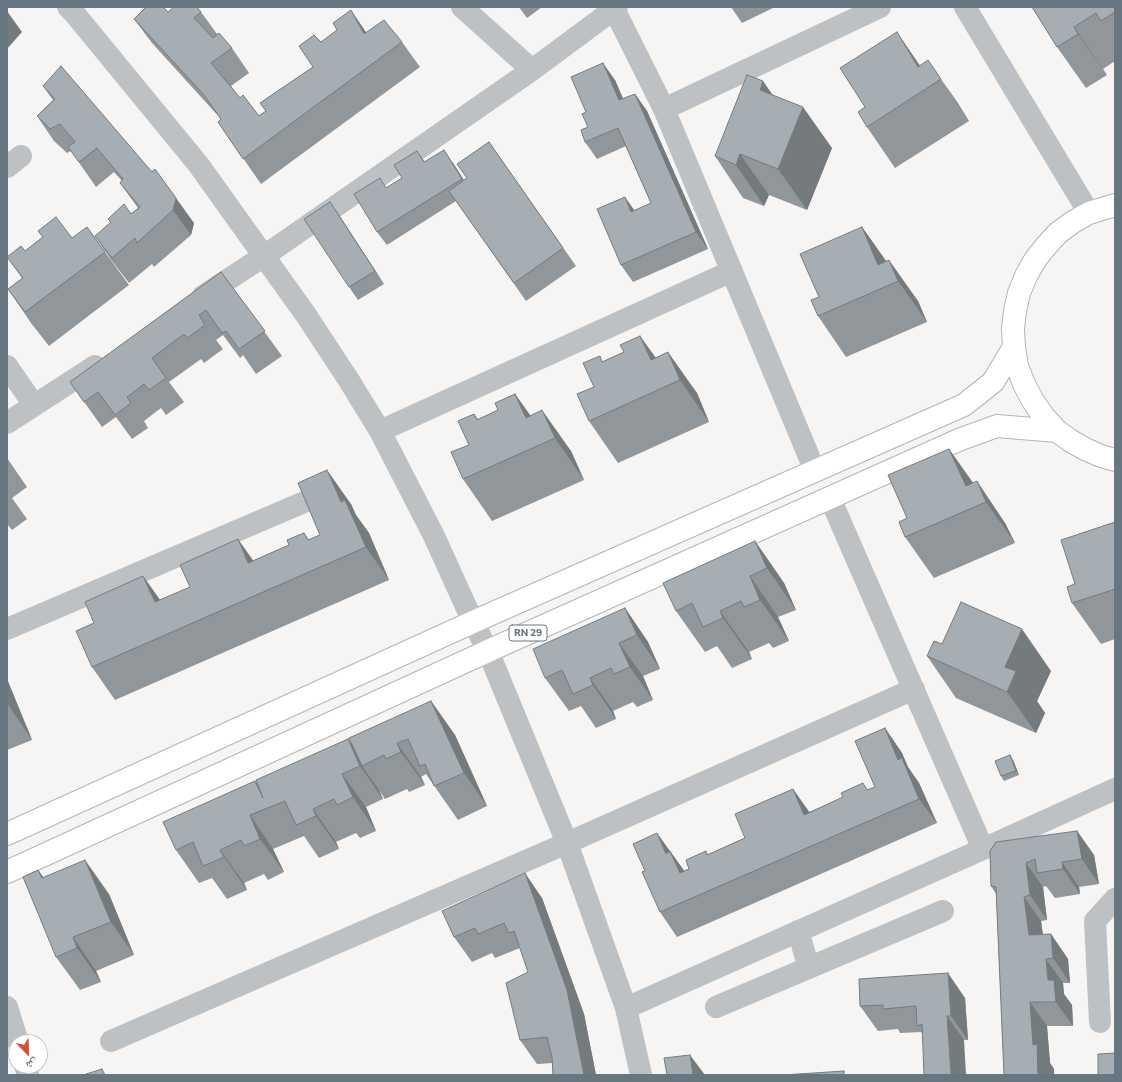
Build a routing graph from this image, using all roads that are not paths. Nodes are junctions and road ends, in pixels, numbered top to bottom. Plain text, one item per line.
1 (68, 7) edge
2 (462, 7) edge
3 (880, 7) edge
4 (965, 7) edge
5 (615, 8) edge
6 (532, 70) junction
7 (664, 109) junction
8 (1115, 205) edge
9 (1089, 214) junction
10 (264, 256) junction
11 (732, 271) junction
12 (185, 307) edge
13 (1014, 347) junction
14 (113, 354) edge
15 (7, 366) edge
16 (34, 405) junction
17 (7, 423) edge
18 (380, 431) junction
19 (1057, 431) junction
20 (1115, 460) edge
21 (815, 471) junction
22 (316, 497) edge
23 (830, 498) junction
24 (473, 622) junction
25 (7, 630) edge
26 (488, 651) junction
27 (914, 689) junction
28 (1115, 789) edge
29 (7, 834) edge
30 (567, 843) junction
31 (983, 849) junction
32 (7, 872) edge
33 (1115, 898) edge
34 (943, 911) dead end
35 (798, 931) junction
36 (809, 968) junction
37 (7, 1007) edge
38 (716, 1007) dead end
39 (626, 1008) junction
40 (1100, 1022) dead end
41 (15, 1034) edge
42 (112, 1041) dead end
43 (641, 1075) edge

1 - 10 street
2 - 6 street
3 - 7 street
4 - 9 street
5 - 6 street
5 - 7 street
6 - 10 street
7 - 11 street
8 - 9 main road
9 - 13 main road
10 - 12 street
10 - 18 street
11 - 18 street
11 - 21 street
13 - 19 main road
13 - 21 main road
14 - 16 street
15 - 16 street
16 - 17 street
18 - 24 street
19 - 20 main road
19 - 23 main road, RN 29
21 - 24 main road
22 - 25 street
23 - 26 main road, RN 29
23 - 27 street
24 - 26 street
24 - 29 main road
26 - 30 street
26 - 32 main road, RN 29
27 - 30 street
27 - 31 street
28 - 31 street
30 - 39 street
30 - 42 street
31 - 35 street
33 - 40 street
34 - 36 street
35 - 36 street
35 - 39 street
36 - 38 street
37 - 41 street
39 - 43 street

